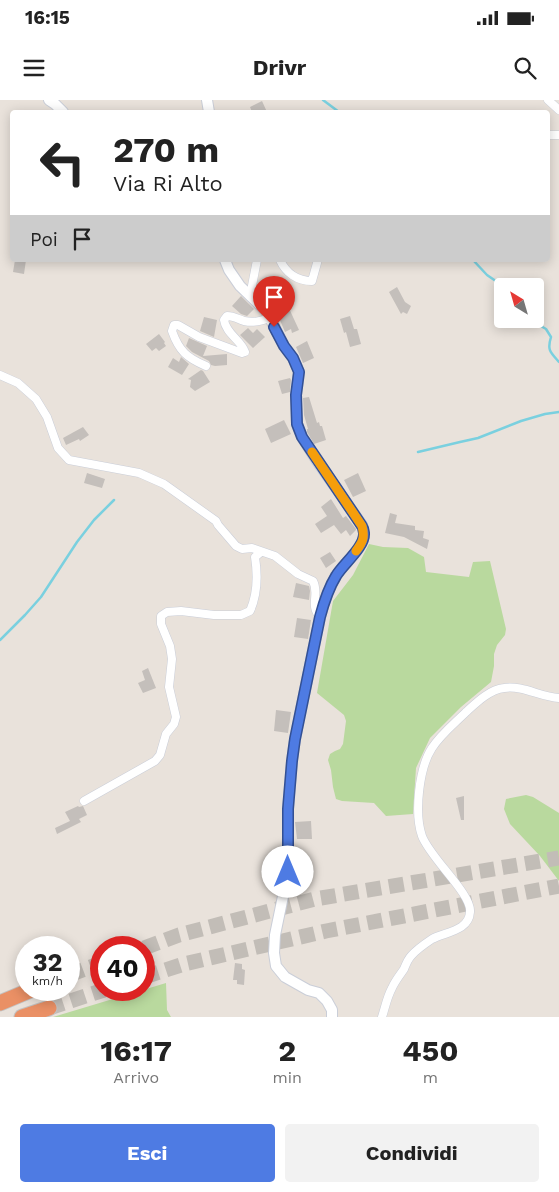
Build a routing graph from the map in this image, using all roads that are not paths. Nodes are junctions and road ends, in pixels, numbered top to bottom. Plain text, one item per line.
1 (49, 100) edge
2 (548, 100) edge
3 (61, 110) edge
4 (559, 110) edge
5 (226, 262) edge
6 (257, 262) edge
7 (281, 262) edge
8 (317, 263) dead end
9 (250, 296) junction
10 (270, 318) junction
11 (206, 366) dead end
12 (0, 376) edge
13 (261, 552) junction
14 (320, 617) junction
15 (559, 698) edge
16 (84, 801) dead end
17 (15, 997) edge
18 (0, 1003) edge
19 (49, 1008) tunnel mouth
20 (22, 1017) edge
21 (332, 1017) edge
22 (382, 1017) edge

1 - 3 street
2 - 4 street
5 - 9 street
6 - 9 street
7 - 8 street
9 - 10 street
10 - 11 street
10 - 14 street
12 - 13 street
13 - 14 street
13 - 16 street
14 - 21 street
15 - 22 street
17 - 18 highway
19 - 20 highway

